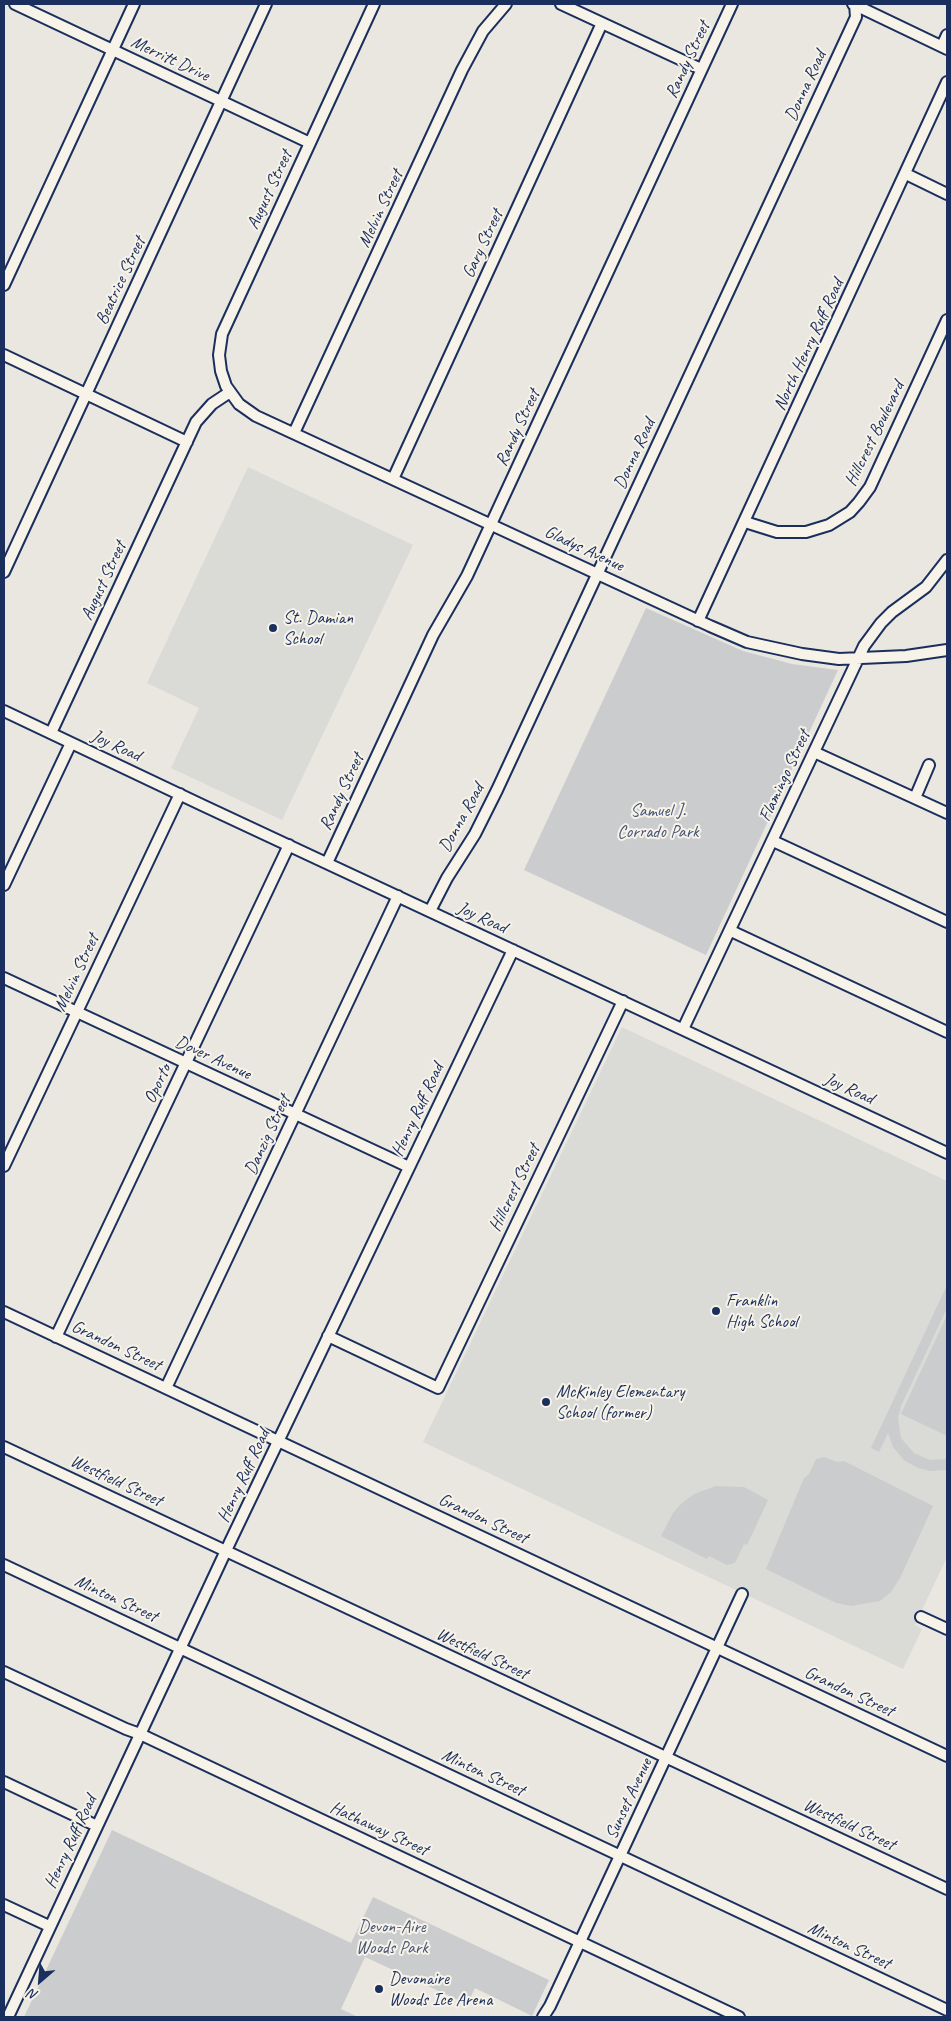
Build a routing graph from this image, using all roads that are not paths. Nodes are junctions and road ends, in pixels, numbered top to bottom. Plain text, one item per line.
1 (16, 4) edge
2 (134, 4) edge
3 (266, 4) edge
4 (374, 4) edge
5 (506, 4) edge
6 (561, 4) edge
7 (732, 4) edge
8 (854, 4) edge
9 (602, 23) junction
10 (947, 35) edge
11 (944, 48) edge
12 (112, 50) junction
13 (701, 69) junction
14 (947, 82) edge
15 (221, 101) junction
16 (310, 143) junction
17 (906, 174) junction
18 (947, 194) edge
19 (4, 285) edge
20 (947, 320) edge
21 (4, 355) edge
22 (230, 392) junction
23 (86, 394) junction
24 (294, 433) junction
25 (186, 442) junction
26 (393, 479) junction
27 (744, 522) junction
28 (491, 524) junction
29 (947, 560) edge
30 (4, 572) edge
31 (598, 574) junction
32 (698, 621) junction
33 (947, 650) edge
34 (858, 659) junction
35 (4, 711) edge
36 (51, 733) junction
37 (71, 742) junction
38 (814, 752) junction
39 (929, 765) dead end
40 (180, 794) junction
41 (915, 798) junction
42 (947, 813) edge
43 (773, 841) junction
44 (289, 845) junction
45 (327, 862) junction
46 (4, 884) edge
47 (398, 896) junction
48 (430, 911) junction
49 (947, 922) edge
50 (730, 931) junction
51 (513, 950) junction
52 (4, 978) edge
53 (623, 1001) junction
54 (76, 1012) junction
55 (683, 1029) junction
56 (947, 1032) edge
57 (186, 1063) junction
58 (295, 1114) junction
59 (947, 1153) edge
60 (4, 1166) edge
61 (408, 1167) junction
62 (4, 1312) edge
63 (328, 1336) junction
64 (56, 1337) junction
65 (166, 1388) junction
66 (279, 1440) junction
67 (4, 1446) edge
68 (226, 1551) junction
69 (4, 1565) edge
70 (742, 1594) dead end
71 (921, 1616) dead end
72 (947, 1629) edge
73 (182, 1648) junction
74 (717, 1648) junction
75 (4, 1672) edge
76 (140, 1734) junction
77 (947, 1756) edge
78 (666, 1758) junction
79 (4, 1782) edge
80 (97, 1826) junction
81 (620, 1856) junction
82 (947, 1889) edge
83 (4, 1905) edge
84 (49, 1926) junction
85 (580, 1942) junction
86 (947, 2010) edge
87 (8, 2017) edge
88 (543, 2017) edge
89 (739, 2017) edge

1 - 12 street, Merritt Drive
2 - 12 street
3 - 15 street, Beatrice Street
4 - 16 street, August Street
5 - 24 street, Melvin Street
6 - 9 street
7 - 13 street, Randy Street
8 - 11 street
8 - 31 street, Donna Road
9 - 13 street
9 - 26 street, Gary Street
10 - 11 street
12 - 15 street, Merritt Drive
12 - 19 street
13 - 28 street, Randy Street
14 - 17 street, North Henry Ruff Road
15 - 16 street, Merritt Drive
15 - 23 street, Beatrice Street
16 - 22 street, August Street
17 - 18 street
17 - 27 street, North Henry Ruff Road
20 - 27 street, Hillcrest Boulevard
21 - 23 street
22 - 24 street, Gladys Avenue
22 - 25 street, August Street
23 - 25 street
23 - 30 street, Beatrice Street
24 - 26 street, Gladys Avenue
25 - 36 street, August Street
26 - 28 street, Gladys Avenue
27 - 32 street, North Henry Ruff Road
28 - 31 street, Gladys Avenue
28 - 45 street, Randy Street
29 - 34 street, Flamingo Street
31 - 32 street, Gladys Avenue
31 - 48 street, Donna Road
32 - 34 street, Gladys Avenue
33 - 34 street, Gladys Avenue
34 - 38 street, Flamingo Street
35 - 36 street, Joy Road
36 - 37 street, Joy Road
37 - 40 street, Joy Road
37 - 46 street
38 - 41 street
38 - 43 street, Flamingo Street
39 - 41 street
40 - 44 street, Joy Road
40 - 54 street, Melvin Street
41 - 42 street
43 - 49 street
43 - 50 street, Flamingo Street
44 - 45 street, Joy Road
44 - 57 street, Oporto
45 - 47 street, Joy Road
47 - 48 street, Joy Road
47 - 58 street, Danzig Street
48 - 51 street, Joy Road
50 - 55 street, Flamingo Street
50 - 56 street
51 - 53 street, Joy Road
51 - 61 street, Henry Ruff Road
52 - 54 street, Dover Avenue
53 - 55 street, Joy Road
53 - 63 street, Hillcrest Street
54 - 57 street, Dover Avenue
54 - 60 street, Melvin Street
55 - 59 street, Joy Road
57 - 58 street, Dover Avenue
57 - 64 street, Oporto
58 - 61 street, Dover Avenue
58 - 65 street, Danzig Street
61 - 63 street, Henry Ruff Road
62 - 64 street, Grandon Street
63 - 66 street, Henry Ruff Road
64 - 65 street, Grandon Street
65 - 66 street, Grandon Street
66 - 68 street, Henry Ruff Road
66 - 74 street, Grandon Street
67 - 68 street, Westfield Street
68 - 73 street, Henry Ruff Road
68 - 78 street, Westfield Street
69 - 73 street, Minton Street
70 - 74 street, Sunset Avenue
71 - 72 street
73 - 76 street, Henry Ruff Road
73 - 81 street, Minton Street
74 - 77 street, Grandon Street
74 - 78 street, Sunset Avenue
75 - 76 street, Hathaway Street
76 - 80 street, Henry Ruff Road
76 - 85 street, Hathaway Street
78 - 81 street, Sunset Avenue
78 - 82 street, Westfield Street
79 - 80 street
80 - 84 street, Henry Ruff Road
81 - 85 street, Sunset Avenue
81 - 86 street, Minton Street
83 - 84 street
84 - 87 street, Henry Ruff Road
85 - 88 street, Sunset Avenue
85 - 89 street, Hathaway Street

